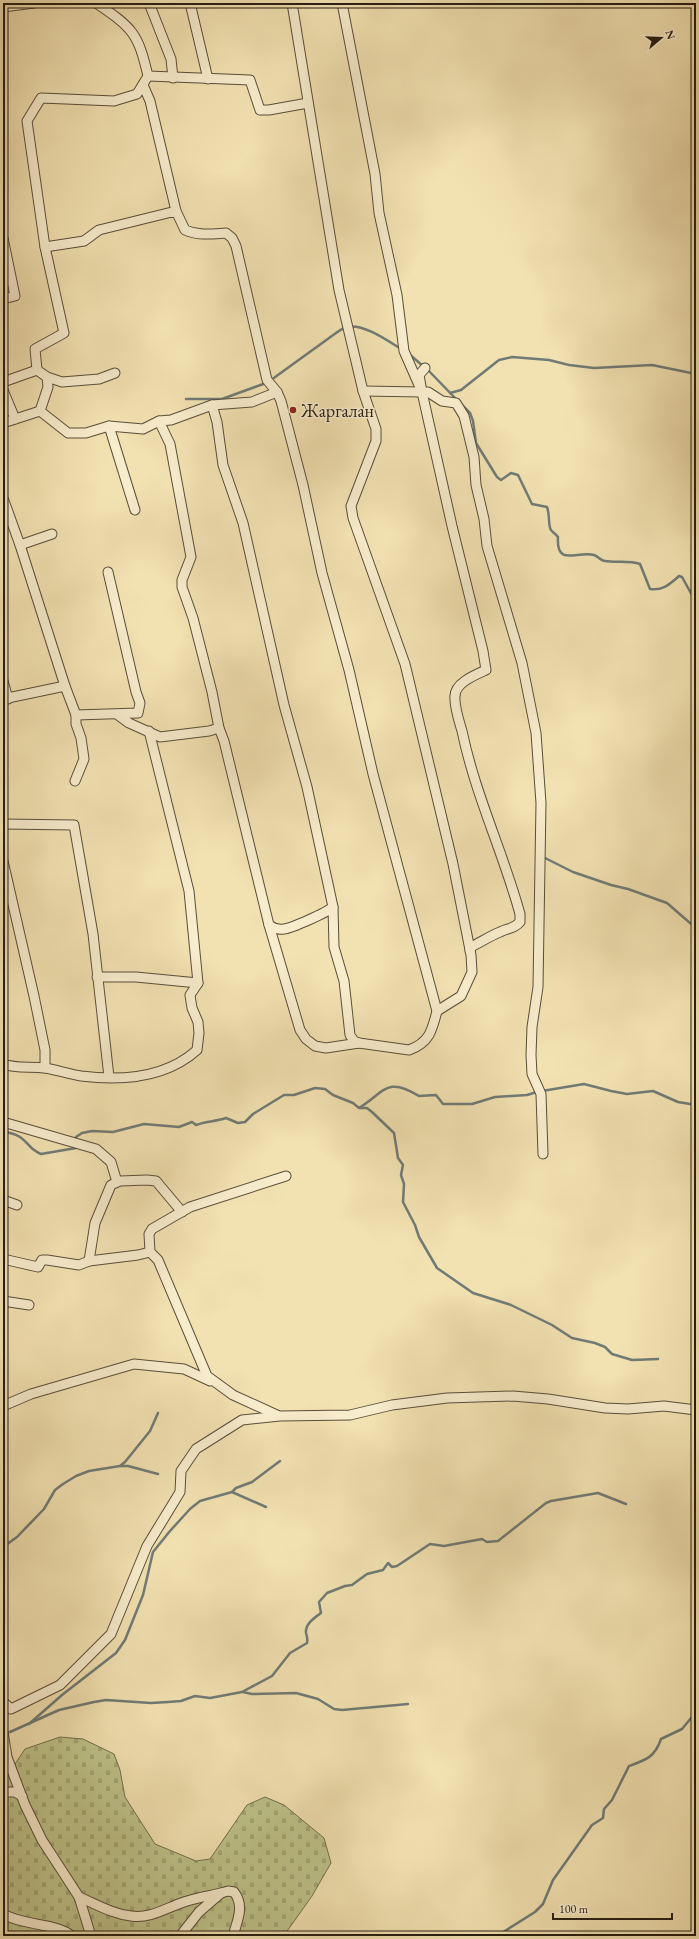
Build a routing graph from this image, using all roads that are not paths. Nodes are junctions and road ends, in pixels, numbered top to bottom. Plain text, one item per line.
1 (34, 3) edge
2 (96, 3) edge
3 (149, 3) edge
4 (190, 3) edge
5 (292, 3) edge
6 (342, 3) edge
7 (3, 7) edge
8 (148, 76) junction
9 (173, 78) junction
10 (208, 79) junction
11 (142, 85) junction
12 (308, 103) junction
13 (176, 210) junction
14 (3, 238) edge
15 (45, 247) junction
16 (3, 299) edge
17 (425, 368) dead end
18 (37, 370) junction
19 (115, 373) dead end
20 (47, 377) junction
21 (3, 382) edge
22 (3, 390) edge
23 (363, 391) junction
24 (277, 392) junction
25 (422, 392) junction
26 (212, 405) junction
27 (40, 411) junction
28 (15, 419) junction
29 (159, 421) junction
30 (3, 423) edge
31 (109, 426) junction
32 (3, 498) edge
33 (135, 510) dead end
34 (52, 534) dead end
35 (20, 545) junction
36 (108, 572) dead end
37 (3, 680) edge
38 (65, 686) junction
39 (6, 699) edge
40 (76, 715) junction
41 (118, 715) junction
42 (218, 728) junction
43 (149, 731) junction
44 (75, 781) dead end
45 (3, 824) edge
46 (3, 861) edge
47 (333, 907) junction
48 (269, 924) junction
49 (470, 951) junction
50 (98, 977) junction
51 (198, 983) junction
52 (437, 1011) junction
53 (359, 1043) junction
54 (3, 1064) edge
55 (45, 1068) junction
56 (109, 1078) junction
57 (3, 1122) edge
58 (543, 1154) dead end
59 (286, 1176) dead end
60 (117, 1182) junction
61 (3, 1200) edge
62 (17, 1205) dead end
63 (182, 1212) junction
64 (150, 1252) junction
65 (3, 1259) edge
66 (89, 1261) junction
67 (3, 1301) edge
68 (29, 1305) dead end
69 (223, 1388) junction
70 (3, 1406) edge
71 (696, 1410) edge
72 (280, 1416) junction
73 (3, 1702) edge
74 (3, 1732) edge
75 (7, 1758) junction
76 (3, 1770) edge
77 (3, 1792) edge
78 (22, 1796) junction
79 (221, 1893) junction
80 (78, 1897) junction
81 (3, 1914) edge
82 (72, 1936) edge
83 (91, 1936) edge
84 (180, 1936) edge
85 (233, 1936) edge

1 - 7 street
2 - 8 street
3 - 9 street
4 - 10 street
5 - 12 street
6 - 25 street
8 - 9 street
8 - 11 street
9 - 10 street
10 - 12 street
11 - 13 street
11 - 15 street
12 - 23 street
13 - 15 street
13 - 24 street
14 - 16 street
15 - 18 street
17 - 25 street
18 - 20 street
18 - 21 street
19 - 20 street
20 - 27 street
22 - 28 street
23 - 25 street
23 - 49 street
24 - 26 street
24 - 52 street
25 - 49 street
25 - 58 street
26 - 29 street
26 - 47 street
27 - 28 street
27 - 31 street
28 - 30 street
29 - 31 street
29 - 42 street
31 - 33 street
32 - 35 street
34 - 35 street
35 - 38 street
36 - 41 street
37 - 39 street
38 - 39 street
38 - 40 street
40 - 41 street
40 - 44 street
41 - 43 street
42 - 43 street
42 - 48 street
43 - 51 street
45 - 50 street
46 - 55 street
47 - 48 street
47 - 53 street
48 - 53 street
49 - 52 street
50 - 51 street
50 - 56 street
51 - 56 street
52 - 53 street
54 - 55 street
55 - 56 street
57 - 60 street
59 - 63 street
60 - 63 street
60 - 66 street
61 - 62 street
63 - 64 street
64 - 66 street
64 - 69 street
65 - 66 street
67 - 68 street
69 - 70 street
69 - 72 street
71 - 72 street
72 - 73 street
74 - 75 street
75 - 76 street
75 - 78 street
77 - 78 street
78 - 80 street
79 - 80 street
79 - 84 street
79 - 85 street
80 - 83 street
81 - 82 street

